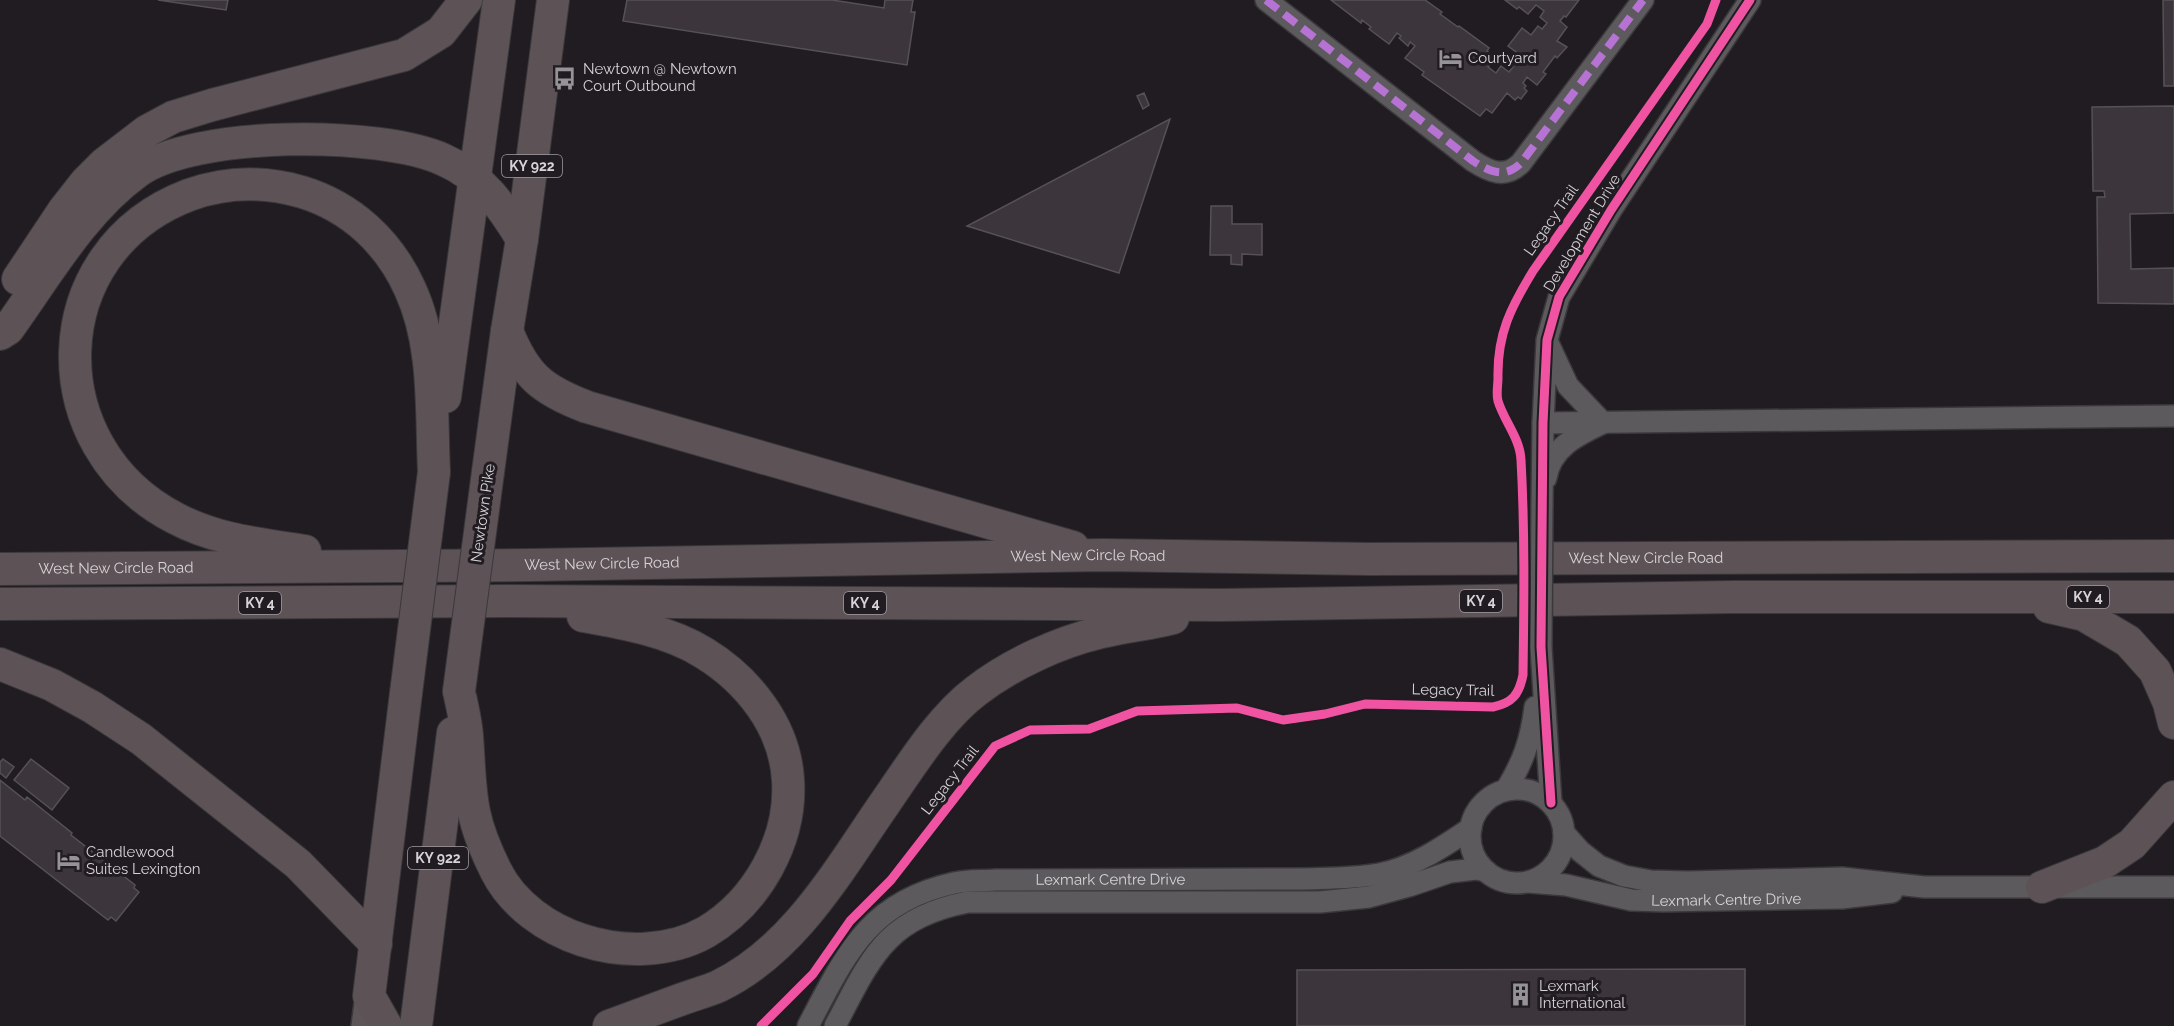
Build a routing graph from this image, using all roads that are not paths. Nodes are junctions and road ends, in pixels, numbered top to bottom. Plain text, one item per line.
1 (466, 0) edge
2 (499, 0) edge
3 (553, 0) edge
4 (1266, 0) edge
5 (1643, 0) edge
6 (1749, 0) edge
7 (475, 178) junction
8 (522, 239) junction
9 (0, 306) edge
10 (507, 331) junction
11 (0, 334) edge
12 (1547, 340) junction
13 (2174, 416) edge
14 (1543, 423) junction
15 (1604, 423) junction
16 (434, 472) junction
17 (1542, 505) junction
18 (1102, 555) junction
19 (2174, 556) edge
20 (407, 566) junction
21 (0, 569) edge
22 (2002, 597) junction
23 (2174, 597) edge
24 (509, 601) junction
25 (0, 604) edge
26 (1221, 605) junction
27 (1541, 647) junction
28 (0, 664) edge
29 (2164, 672) edge
30 (459, 691) junction
31 (2174, 723) edge
32 (1506, 790) junction
33 (2174, 797) edge
34 (1551, 803) junction
35 (1471, 828) junction
36 (1564, 832) junction
37 (1486, 871) junction
38 (1528, 882) junction
39 (1924, 887) junction
40 (2042, 887) junction
41 (2174, 887) edge
42 (376, 944) junction
43 (367, 1011) edge
44 (386, 1026) edge
45 (416, 1026) edge
46 (609, 1026) edge
47 (808, 1026) edge
48 (835, 1026) edge

1 - 9 highway
2 - 7 highway, KY 922
3 - 8 highway, Newtown Pike / KY 922
4 - 5 street
6 - 12 street, Development Drive
7 - 8 highway
7 - 11 highway
7 - 16 highway, KY 922
8 - 10 highway, Newtown Pike / KY 922
10 - 18 highway
10 - 30 highway, Newtown Pike / KY 922, bridge
12 - 14 street, Development Drive
12 - 15 street
13 - 15 street
14 - 15 street
14 - 17 street, Development Drive
15 - 17 street
16 - 20 highway
16 - 42 highway, KY 922, bridge
17 - 27 street, Development Drive, bridge
18 - 19 highway, West New Circle Road
18 - 20 highway, West New Circle Road
20 - 21 highway, West New Circle Road
22 - 23 highway, KY 4
22 - 26 highway, KY 4
22 - 29 highway
24 - 25 highway, KY 4
24 - 26 highway, KY 4
24 - 30 highway
26 - 46 highway
27 - 32 street, Development Drive
27 - 34 street, Development Drive
28 - 42 highway
29 - 31 highway
30 - 45 highway, Newtown Pike / KY 922
32 - 34 street
32 - 35 street
33 - 40 highway
34 - 36 street
35 - 37 street
35 - 47 street, Lexmark Centre Drive
36 - 38 street
36 - 39 street, Lexmark Centre Drive
37 - 38 street
37 - 48 street, Lexmark Centre Drive
38 - 39 street, Lexmark Centre Drive
39 - 40 street, Lexmark Centre Drive
40 - 41 street, Lexmark Centre Drive
42 - 43 highway, KY 922
43 - 44 highway

